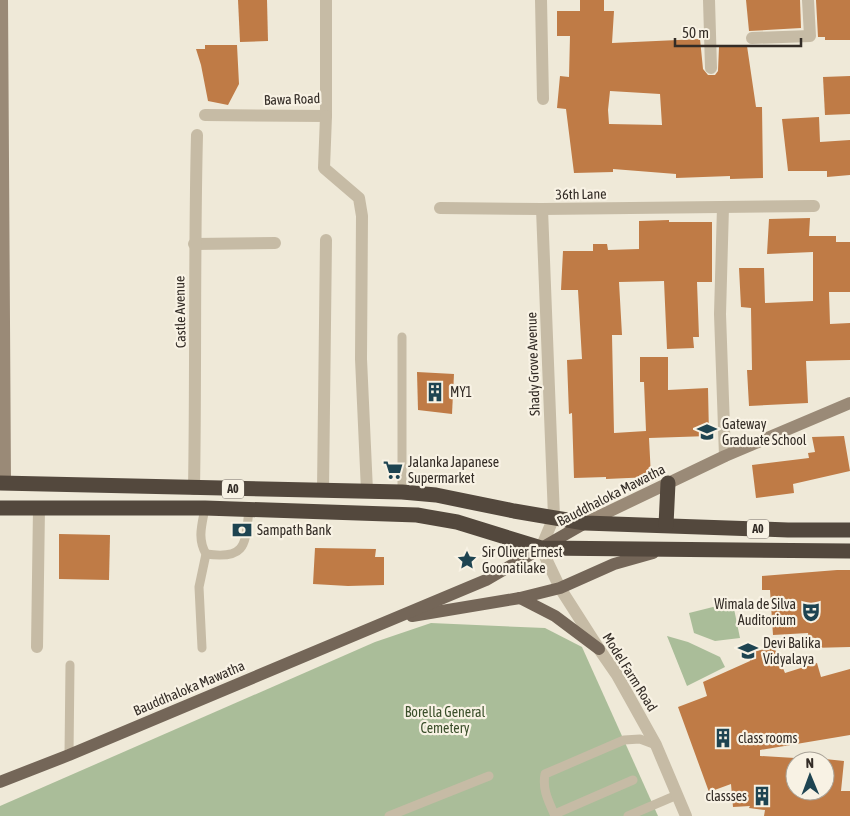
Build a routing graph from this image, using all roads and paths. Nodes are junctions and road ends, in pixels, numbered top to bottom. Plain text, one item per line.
1 (2, 0) edge
2 (326, 0) edge
3 (541, 0) edge
4 (709, 0) edge
5 (808, 0) edge
6 (752, 38) dead end
7 (2, 53) edge
8 (711, 68) dead end
9 (543, 99) dead end
10 (205, 114) dead end
11 (326, 116) junction
12 (197, 135) dead end
13 (814, 206) dead end
14 (723, 207) junction
15 (440, 208) dead end
16 (542, 209) junction
17 (326, 240) dead end
18 (275, 243) dead end
19 (194, 244) junction
20 (402, 338) dead end
21 (850, 403) edge
22 (724, 456) junction
23 (2, 483) edge
24 (668, 483) junction
25 (194, 489) junction
26 (323, 490) junction
27 (367, 491) junction
28 (402, 492) junction
29 (0, 508) edge
30 (39, 508) junction
31 (205, 508) junction
32 (249, 510) junction
33 (554, 518) junction
34 (585, 522) junction
35 (666, 525) junction
36 (850, 530) edge
37 (541, 548) junction
38 (668, 550) junction
39 (850, 551) edge
40 (206, 554) junction
41 (560, 588) junction
42 (520, 598) junction
43 (390, 620) junction
44 (37, 646) dead end
45 (202, 648) dead end
46 (599, 649) junction
47 (70, 665) dead end
48 (656, 745) junction
49 (69, 755) junction
50 (489, 776) dead end
51 (633, 780) dead end
52 (0, 782) edge
53 (677, 796) junction
54 (555, 815) edge
55 (389, 816) edge
56 (628, 816) edge
57 (686, 816) edge

1 - 7 street
2 - 11 street, Bawa Road
3 - 9 street
4 - 8 street
5 - 6 street
7 - 23 street
10 - 11 street, Bawa Road
11 - 27 street
12 - 19 street, Castle Avenue
13 - 14 street, 36th Lane
14 - 16 street, 36th Lane
14 - 22 street
15 - 16 street, 36th Lane
16 - 33 street, Shady Grove Avenue
17 - 26 street
18 - 19 street
19 - 25 street, Castle Avenue
20 - 28 lane
21 - 22 street, Bauddhaloka Mawatha
22 - 24 street, Bauddhaloka Mawatha
23 - 25 highway, A0
24 - 34 street, Bauddhaloka Mawatha
24 - 35 highway
25 - 26 highway, A0
26 - 27 highway, A0
27 - 28 highway, A0
28 - 33 highway, A0
29 - 30 highway, A0
30 - 31 highway, A0
30 - 44 street
31 - 32 highway, A0
31 - 40 lane
32 - 37 highway, A0
32 - 40 lane
33 - 34 highway, A0
33 - 37 street
34 - 35 highway, A0
34 - 37 main road, Bauddhaloka Mawatha
35 - 36 highway, A0
37 - 38 highway, A0
37 - 41 street, Model Farm Road
37 - 43 main road, Bauddhaloka Mawatha
38 - 39 highway, A0
38 - 41 main road, Bauddhaloka Mawatha
40 - 45 lane
41 - 42 main road, Bauddhaloka Mawatha
41 - 46 street, Model Farm Road
42 - 43 main road, Bauddhaloka Mawatha
42 - 46 main road
43 - 49 main road, Bauddhaloka Mawatha
46 - 48 street, Model Farm Road
47 - 49 lane
48 - 53 street, Model Farm Road
48 - 54 lane
49 - 52 main road, Bauddhaloka Mawatha
50 - 55 lane
51 - 54 lane
53 - 56 lane
53 - 57 street, Model Farm Road

